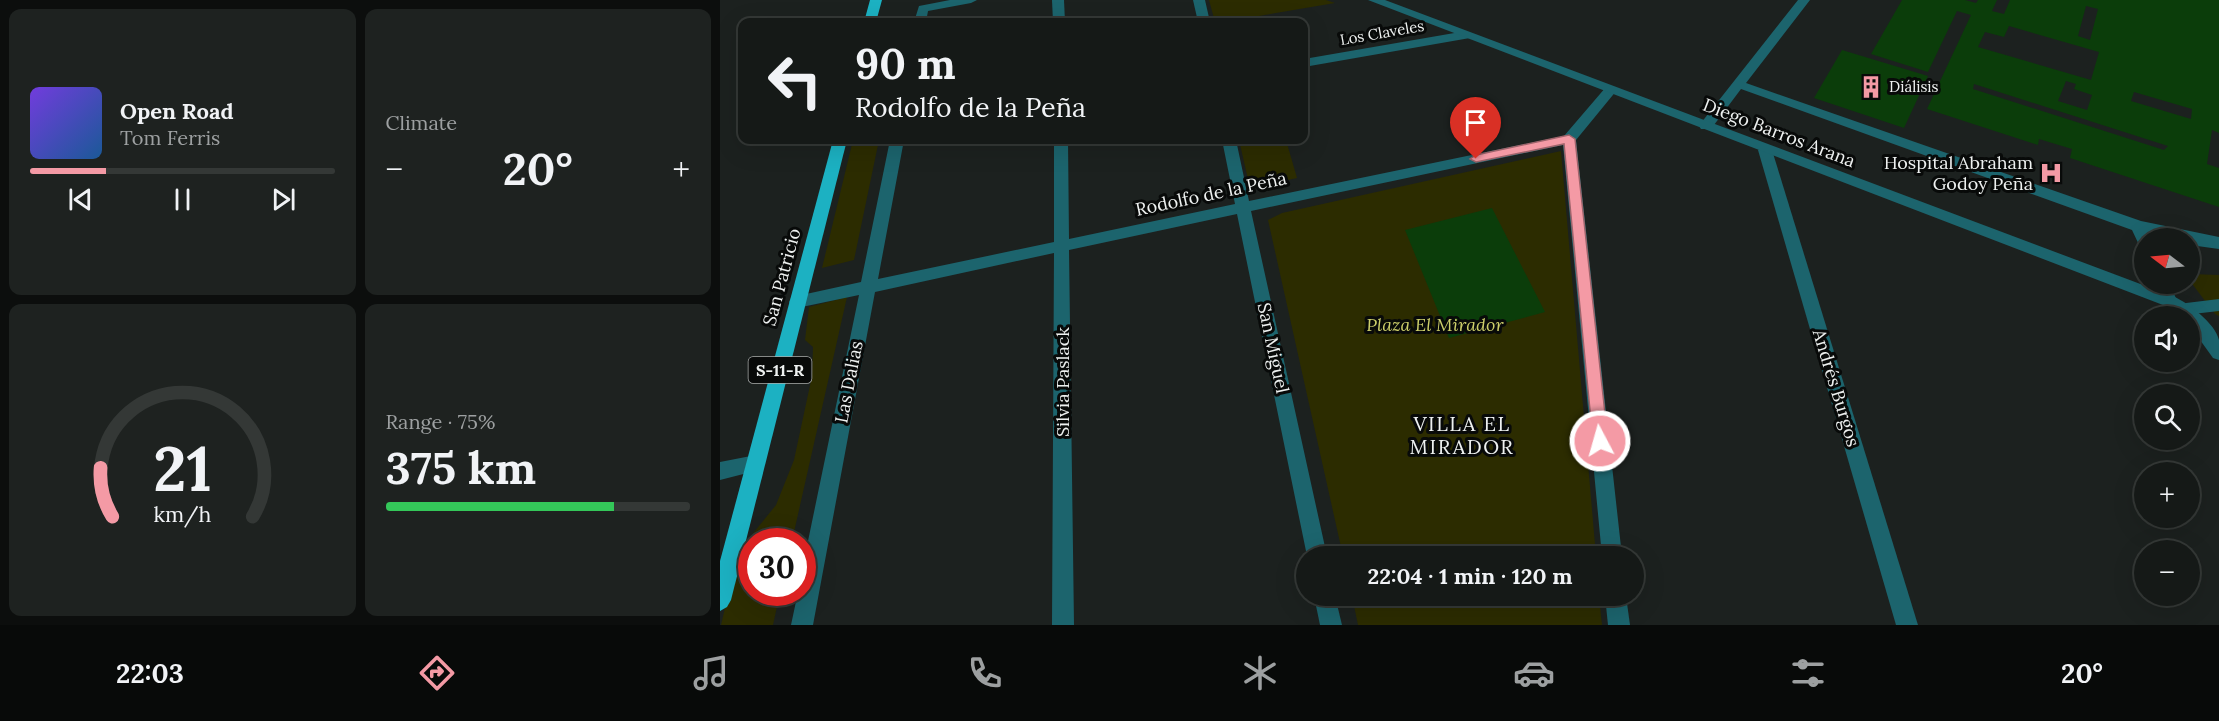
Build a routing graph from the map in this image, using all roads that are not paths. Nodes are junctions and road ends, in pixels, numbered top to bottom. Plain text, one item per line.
1 (878, 0) edge
2 (972, 0) edge
3 (1058, 0) edge
4 (1199, 0) edge
5 (1374, 0) edge
6 (1804, 0) edge
7 (871, 18) edge
8 (921, 18) edge
9 (1059, 18) edge
10 (1203, 18) edge
11 (1466, 35) junction
12 (1308, 62) edge
13 (1738, 84) junction
14 (1611, 90) junction
15 (1706, 126) junction
16 (1569, 139) junction
17 (839, 144) edge
18 (896, 144) edge
19 (1061, 144) edge
20 (1230, 144) edge
21 (1766, 150) junction
22 (1244, 207) junction
23 (2138, 226) joint
24 (2146, 228) edge
25 (2200, 240) edge
26 (2219, 243) edge
27 (1063, 246) junction
28 (868, 287) junction
29 (2169, 294) edge
30 (797, 302) junction
31 (2176, 305) junction
32 (2219, 305) edge
33 (2219, 353) edge
34 (756, 463) junction
35 (720, 471) edge
36 (1315, 546) edge
37 (1611, 546) edge
38 (720, 600) edge
39 (1327, 606) edge
40 (1617, 606) edge
41 (802, 625) edge
42 (1063, 625) edge
43 (1331, 625) edge
44 (1620, 625) edge
45 (1907, 625) edge

1 - 7 highway
2 - 8 street
3 - 9 street
4 - 10 street
5 - 11 street, Diego Barros Arana
6 - 13 street
11 - 12 street, Los Claveles
11 - 14 street, Diego Barros Arana
13 - 15 street
13 - 23 street
14 - 15 street, Diego Barros Arana
14 - 16 street
15 - 21 street, Diego Barros Arana
16 - 22 street, Rodolfo de la Peña
16 - 37 street
17 - 30 highway, San Patricio / S-11-R
18 - 28 street, Las Dalias
19 - 27 street, Silvia Paslack
20 - 22 street, San Miguel
21 - 31 street, Diego Barros Arana
21 - 45 street, Andrés Burgos
22 - 27 street, Rodolfo de la Peña
22 - 36 street, San Miguel
23 - 24 street
25 - 26 street
27 - 28 street, Rodolfo de la Peña
27 - 42 street, Silvia Paslack
28 - 30 street, Rodolfo de la Peña
28 - 41 street, Las Dalias
29 - 31 street
30 - 34 highway, San Patricio / S-11-R
31 - 32 street
31 - 33 street, Diego Barros Arana
34 - 35 street
34 - 38 highway, San Patricio / S-11-R
39 - 43 street
40 - 44 street

